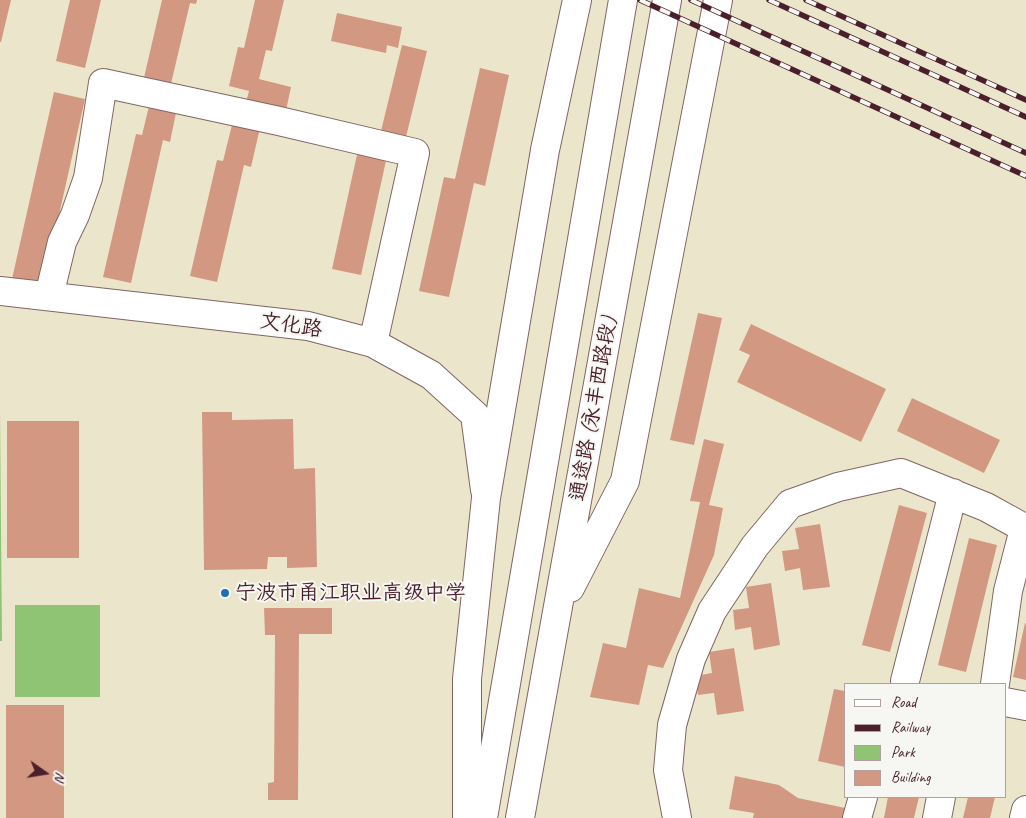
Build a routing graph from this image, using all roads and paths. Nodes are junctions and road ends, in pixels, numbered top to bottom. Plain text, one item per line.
1 (577, 0) edge
2 (623, 0) edge
3 (667, 0) edge
4 (718, 0) edge
5 (0, 291) edge
6 (49, 296) junction
7 (373, 343) junction
8 (953, 493) junction
9 (486, 498) junction
10 (1025, 529) edge
11 (557, 614) junction
12 (909, 683) edge
13 (995, 683) edge
14 (1006, 702) edge
15 (1026, 706) edge
16 (863, 798) edge
17 (941, 798) edge
18 (1026, 810) edge
19 (467, 818) edge
20 (483, 818) edge
21 (520, 818) edge
22 (677, 818) edge
23 (857, 818) edge
24 (937, 818) edge
25 (1024, 818) edge

1 - 9 main road
2 - 20 main road, 通途路 (永丰西路段)
3 - 11 main road, 通途路 (永丰西路段)
4 - 11 main road
5 - 6 main road, 文化路
6 - 7 main road, 文化路
6 - 7 main road
7 - 9 main road, 文化路
8 - 10 main road
8 - 12 main road
8 - 22 main road
9 - 19 main road
10 - 13 main road
11 - 21 main road, 通途路 (永丰西路段)
14 - 15 main road
16 - 23 main road
17 - 24 main road
18 - 25 main road

